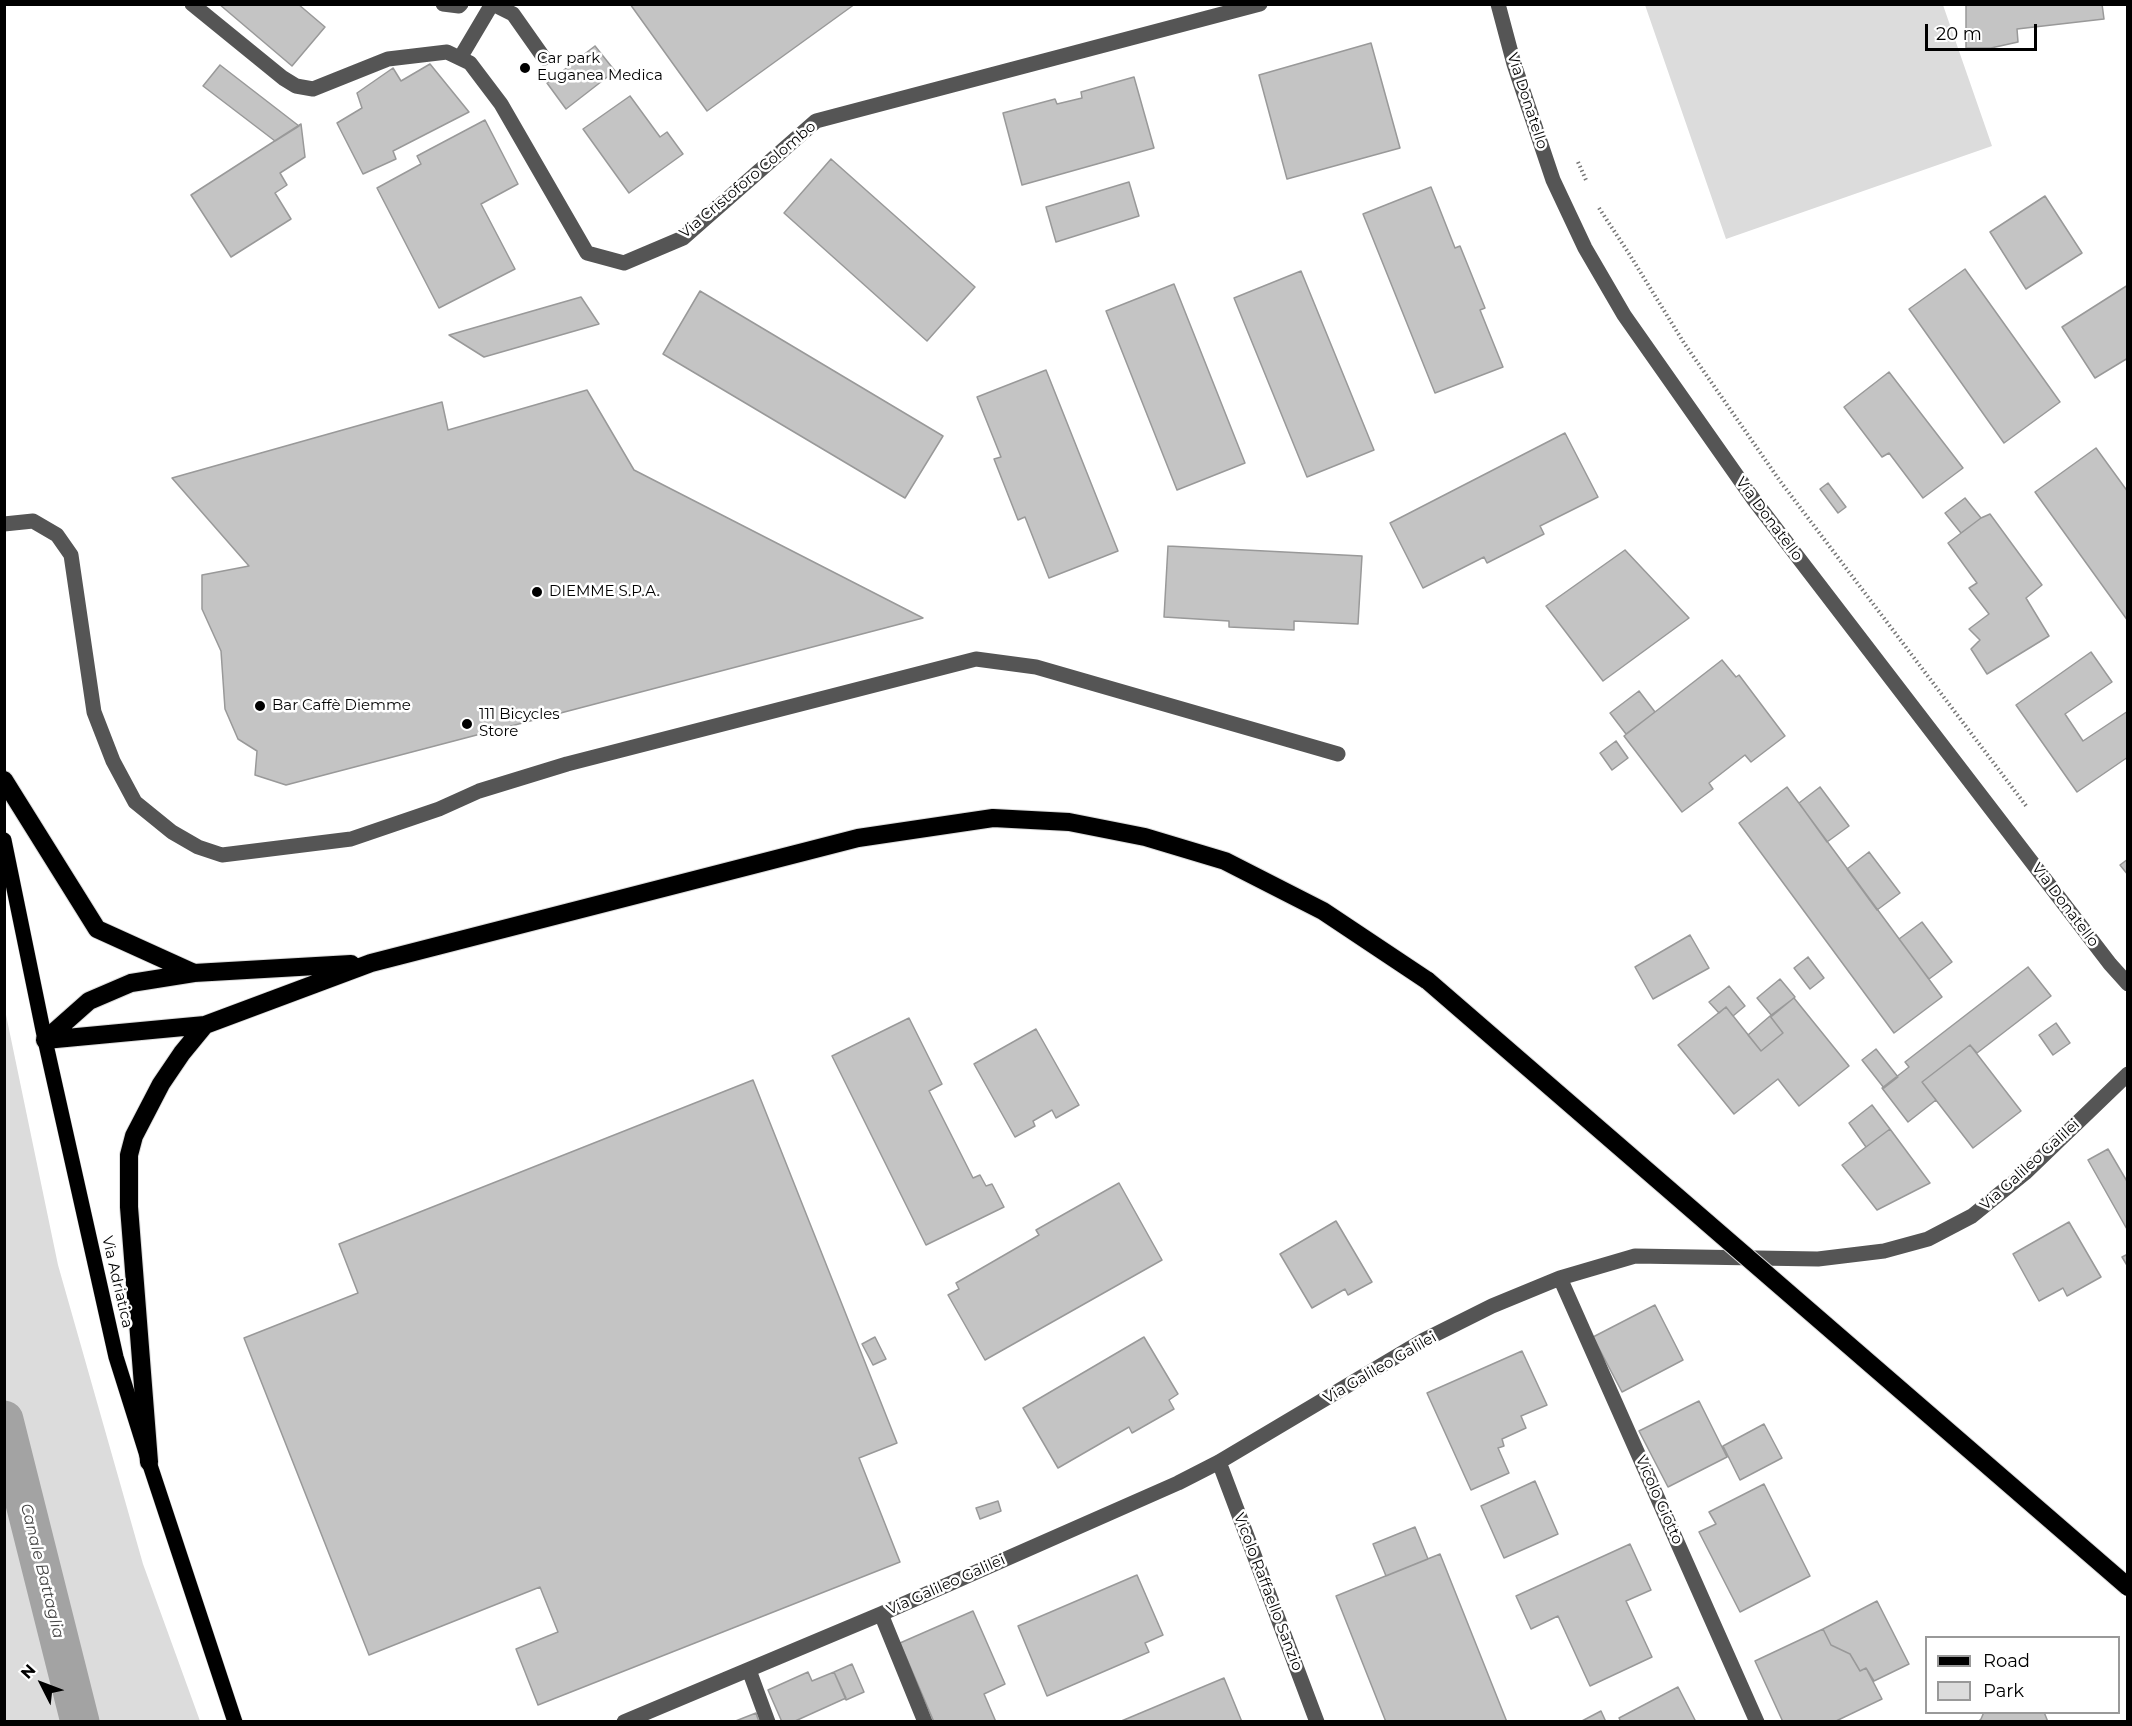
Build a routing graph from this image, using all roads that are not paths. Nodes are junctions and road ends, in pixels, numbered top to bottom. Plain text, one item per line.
1 (192, 4) edge
2 (443, 4) edge
3 (461, 4) edge
4 (493, 4) edge
5 (1260, 4) edge
6 (1498, 4) edge
7 (460, 58) junction
8 (544, 58) dead end
9 (4, 524) edge
10 (1338, 754) dead end
11 (4, 780) edge
12 (4, 840) edge
13 (371, 963) junction
14 (194, 973) junction
15 (2127, 984) edge
16 (206, 1025) junction
17 (45, 1040) junction
18 (2127, 1074) edge
19 (1560, 1278) junction
20 (149, 1462) junction
21 (1219, 1462) junction
22 (2127, 1587) edge
23 (881, 1614) junction
24 (749, 1670) junction
25 (644, 1718) edge
26 (236, 1722) edge
27 (624, 1722) edge
28 (768, 1722) edge
29 (925, 1722) edge
30 (1317, 1722) edge
31 (1757, 1722) edge

1 - 7 street
2 - 3 street
4 - 7 street
4 - 8 street
5 - 7 street, Via Cristoforo Colombo
6 - 15 street, Via Donatello
9 - 10 street
11 - 14 highway
12 - 17 main road, Via Adriatica
13 - 14 highway
13 - 16 highway
13 - 22 highway, bridge
14 - 17 highway
16 - 17 highway
16 - 20 highway
17 - 20 main road, Via Adriatica
18 - 19 street, Via Galileo Galilei
19 - 21 street, Via Galileo Galilei
19 - 31 street, Vicolo Giotto
20 - 26 main road, Via Adriatica
21 - 23 street, Via Galileo Galilei
21 - 30 street, Vicolo Raffaello Sanzio
23 - 24 street, Via Galileo Galilei
23 - 29 street
24 - 25 street, Via Galileo Galilei
24 - 28 street
25 - 27 street, Via Galileo Galilei

